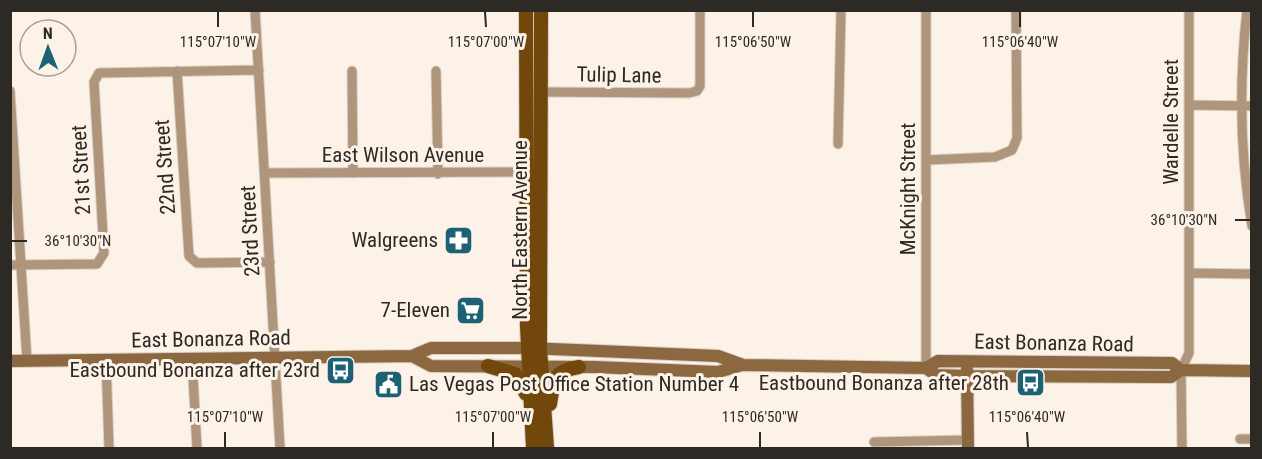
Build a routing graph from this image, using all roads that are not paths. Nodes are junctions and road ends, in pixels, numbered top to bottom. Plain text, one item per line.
1 (255, 10) edge
2 (526, 10) edge
3 (536, 10) edge
4 (541, 10) edge
5 (700, 10) edge
6 (841, 10) edge
7 (926, 10) edge
8 (1016, 10) edge
9 (1189, 10) edge
10 (1247, 10) edge
11 (541, 47) junction
12 (259, 70) junction
13 (177, 71) junction
14 (351, 71) dead end
15 (436, 71) dead end
16 (10, 91) edge
17 (541, 92) junction
18 (1189, 105) junction
19 (1247, 105) edge
20 (838, 144) dead end
21 (927, 160) junction
22 (534, 172) junction
23 (265, 173) junction
24 (353, 173) junction
25 (438, 174) junction
26 (13, 182) edge
27 (1251, 226) edge
28 (270, 262) junction
29 (16, 265) edge
30 (1189, 273) junction
31 (1251, 274) edge
32 (534, 348) junction
33 (412, 356) junction
34 (718, 356) junction
35 (275, 358) junction
36 (192, 359) junction
37 (106, 360) junction
38 (10, 361) edge
39 (27, 361) junction
40 (967, 361) junction
41 (743, 364) junction
42 (488, 366) junction
43 (535, 366) junction
44 (579, 367) junction
45 (926, 368) junction
46 (675, 370) junction
47 (1181, 370) junction
48 (1251, 371) edge
49 (967, 376) junction
50 (530, 402) junction
51 (546, 427) junction
52 (1240, 439) dead end
53 (1251, 439) edge
54 (874, 442) dead end
55 (968, 444) edge
56 (109, 448) edge
57 (197, 448) edge
58 (280, 448) edge
59 (533, 448) edge
60 (547, 448) edge
61 (1182, 448) edge

1 - 12 street, 23rd Street
2 - 22 main road, North Eastern Avenue
3 - 11 main road
4 - 11 main road, North Eastern Avenue
5 - 17 street, Tulip Lane
6 - 20 street
7 - 21 street, McKnight Street
8 - 21 street
9 - 18 street, Wardelle Street
10 - 19 street
11 - 17 main road, North Eastern Avenue
12 - 13 street
12 - 23 street, 23rd Street
13 - 28 street, 22nd Street
13 - 29 street, 21st Street
14 - 24 street
15 - 25 street
16 - 26 street
17 - 22 main road, North Eastern Avenue
18 - 19 street
18 - 30 street, Wardelle Street
19 - 27 street
21 - 45 street, McKnight Street
22 - 25 street, East Wilson Avenue
22 - 32 main road, North Eastern Avenue
23 - 24 street, East Wilson Avenue
23 - 28 street, 23rd Street
24 - 25 street, East Wilson Avenue
26 - 29 street
28 - 35 street, 23rd Street
29 - 39 street
30 - 31 street
30 - 47 street, Wardelle Street
32 - 33 main road, East Bonanza Road
32 - 34 main road, East Bonanza Road
32 - 43 main road, North Eastern Avenue
33 - 35 main road, East Bonanza Road
33 - 42 main road, East Bonanza Road
34 - 41 main road, East Bonanza Road
34 - 46 main road
35 - 36 main road, East Bonanza Road
35 - 58 street, 23rd Street
36 - 37 main road, East Bonanza Road
36 - 57 street
37 - 39 main road, East Bonanza Road
37 - 56 street
38 - 39 main road, East Bonanza Road
40 - 45 main road, East Bonanza Road
40 - 47 main road, East Bonanza Road
40 - 49 main road
41 - 45 main road, East Bonanza Road
41 - 46 main road, East Bonanza Road
42 - 43 main road, East Bonanza Road
42 - 50 main road
43 - 44 main road, East Bonanza Road
43 - 50 main road, North Eastern Avenue
43 - 51 main road, North Eastern Avenue
44 - 46 main road, East Bonanza Road
44 - 51 main road
45 - 49 main road, East Bonanza Road
47 - 48 main road, East Bonanza Road
47 - 49 main road, East Bonanza Road
47 - 61 street, Wardelle Street
49 - 55 main road
50 - 59 main road, North Eastern Avenue
51 - 60 main road, North Eastern Avenue
52 - 53 street
54 - 55 street

